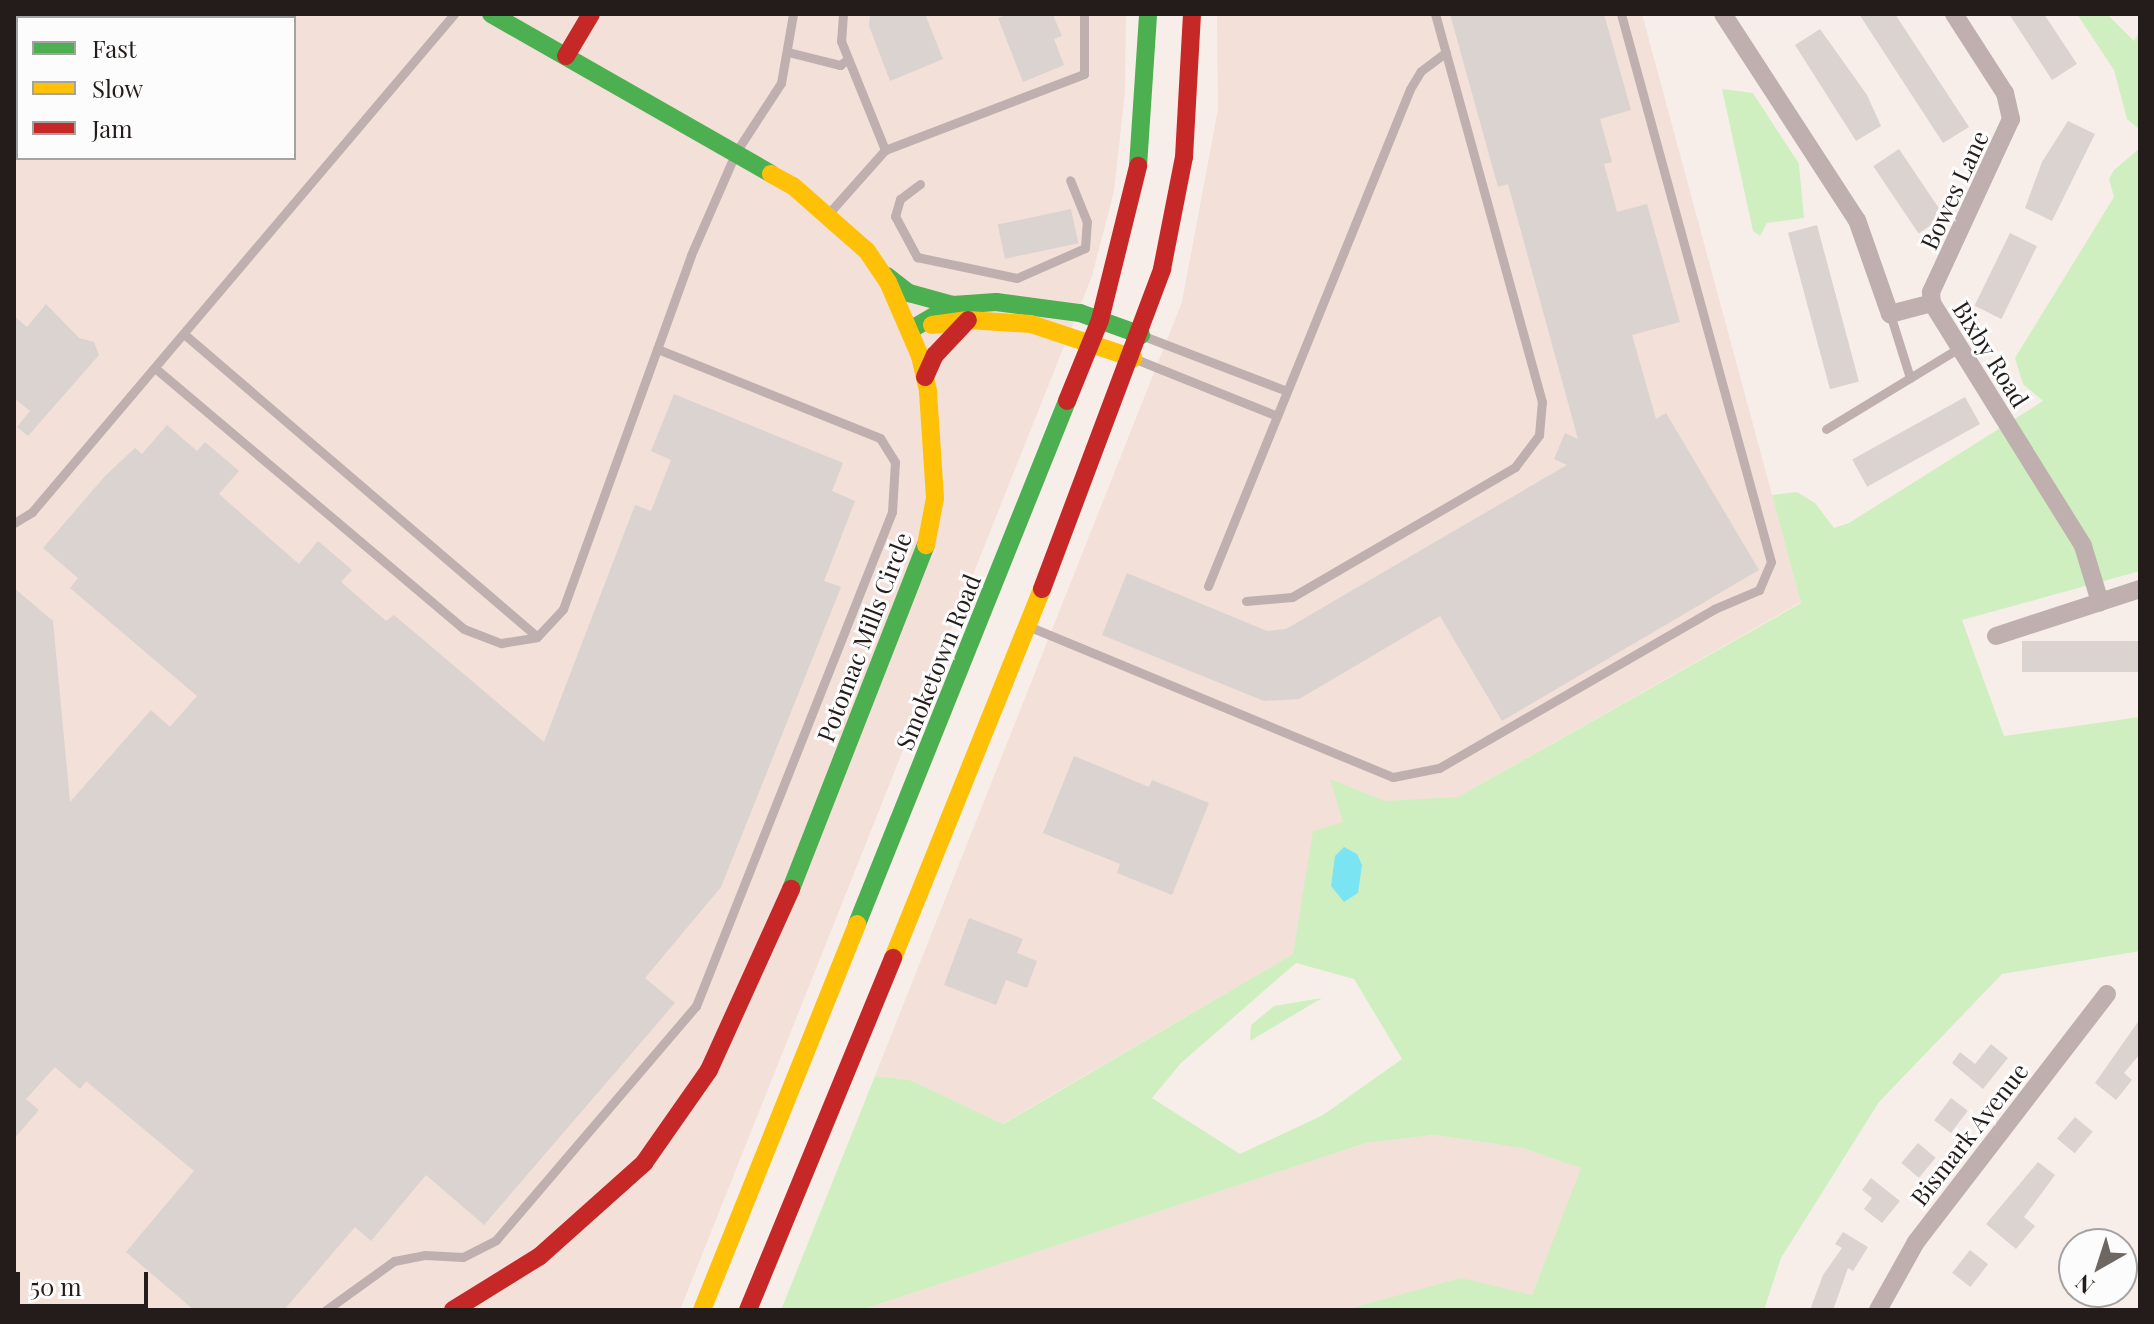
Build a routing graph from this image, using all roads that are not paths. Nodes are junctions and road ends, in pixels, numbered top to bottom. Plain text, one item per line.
1 (454, 14) edge
2 (491, 14) edge
3 (591, 14) edge
4 (793, 14) edge
5 (843, 14) edge
6 (1084, 14) edge
7 (1148, 14) edge
8 (1192, 14) edge
9 (1435, 14) edge
10 (1621, 14) edge
11 (1723, 14) edge
12 (1954, 14) edge
13 (788, 52) junction
14 (1446, 52) junction
15 (566, 56) junction
16 (848, 59) junction
17 (885, 150) junction
18 (736, 152) junction
19 (1070, 180) dead end
20 (920, 184) dead end
21 (829, 213) junction
22 (880, 270) junction
23 (1932, 303) junction
24 (953, 305) junction
25 (1890, 314) junction
26 (968, 320) junction
27 (1100, 320) junction
28 (910, 330) junction
29 (184, 334) junction
30 (1141, 335) junction
31 (1091, 343) junction
32 (1959, 348) junction
33 (657, 349) junction
34 (1133, 358) junction
35 (155, 368) junction
36 (925, 377) junction
37 (1910, 378) junction
38 (1287, 391) junction
39 (1277, 416) junction
40 (1826, 429) dead end
41 (14, 523) edge
42 (1208, 586) dead end
43 (2140, 589) edge
44 (1246, 601) dead end
45 (2100, 602) junction
46 (1025, 625) junction
47 (1996, 636) dead end
48 (537, 637) junction
49 (854, 991) junction
50 (2107, 994) dead end
51 (326, 1310) edge
52 (453, 1310) edge
53 (702, 1310) edge
54 (748, 1310) edge
55 (1878, 1310) edge

1 - 29 lane
2 - 15 main road, Potomac Mills Circle
3 - 15 main road
4 - 13 lane
5 - 16 lane
6 - 17 lane
7 - 27 main road, Smoketown Road
8 - 30 main road, Smoketown Road
9 - 14 lane
10 - 46 lane
11 - 25 street
12 - 23 street, Bowes Lane
13 - 16 lane
13 - 18 lane
14 - 38 lane
14 - 44 lane
15 - 18 main road, Potomac Mills Circle
16 - 17 lane
17 - 21 lane
18 - 21 main road, Potomac Mills Circle
18 - 33 lane
19 - 20 lane
21 - 22 main road, Potomac Mills Circle
22 - 24 main road
22 - 28 main road, Potomac Mills Circle
23 - 25 street, Bixby Road
23 - 32 street, Bixby Road
24 - 27 main road
24 - 28 main road
25 - 37 lane
26 - 28 main road
26 - 31 main road
26 - 36 main road
27 - 30 main road
27 - 31 main road, Smoketown Road
28 - 36 main road, Potomac Mills Circle
29 - 35 lane
29 - 48 lane
30 - 34 main road, Smoketown Road
30 - 38 lane
31 - 34 main road
31 - 49 main road, Smoketown Road
32 - 37 lane
32 - 45 street, Bixby Road
33 - 48 lane
33 - 51 lane
34 - 39 lane
34 - 46 main road, Smoketown Road
35 - 41 lane
35 - 48 lane
36 - 52 main road, Potomac Mills Circle
37 - 40 lane
38 - 39 lane
39 - 42 lane
43 - 45 street
45 - 47 street
46 - 49 main road, Smoketown Road
49 - 53 main road, Smoketown Road
49 - 54 main road, Smoketown Road
50 - 55 street, Bismark Avenue

